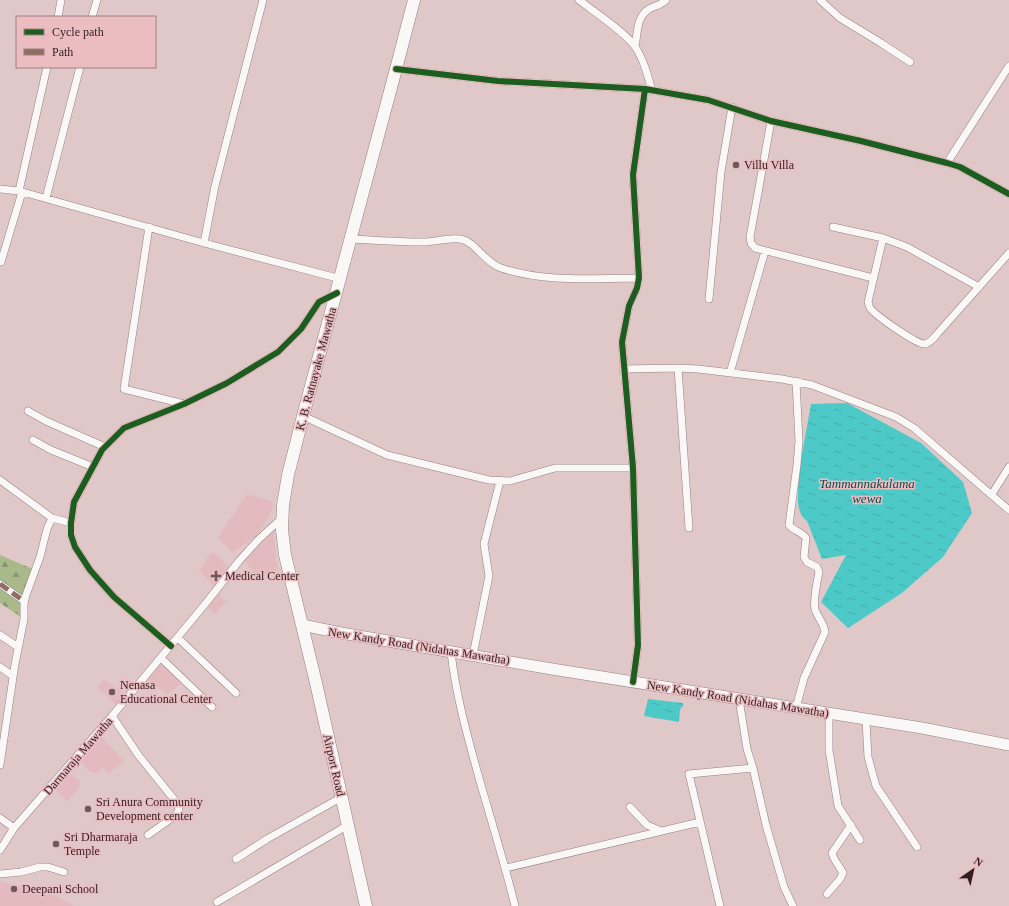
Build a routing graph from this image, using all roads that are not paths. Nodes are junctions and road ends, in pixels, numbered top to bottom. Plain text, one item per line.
1 (62, 0) edge
2 (97, 0) edge
3 (263, 0) edge
4 (414, 0) edge
5 (579, 0) edge
6 (666, 0) edge
7 (820, 0) edge
8 (58, 16) edge
9 (92, 16) edge
10 (635, 46) junction
11 (910, 62) dead end
12 (1009, 66) edge
13 (47, 68) edge
14 (80, 68) edge
15 (396, 69) junction
16 (645, 89) junction
17 (652, 91) junction
18 (732, 107) junction
19 (771, 121) junction
20 (947, 163) junction
21 (0, 189) edge
22 (21, 192) junction
23 (1009, 194) edge
24 (46, 198) junction
25 (149, 227) junction
26 (833, 227) dead end
27 (883, 238) junction
28 (351, 239) junction
29 (204, 243) junction
30 (765, 251) junction
31 (1009, 253) edge
32 (1, 262) edge
33 (639, 278) junction
34 (873, 278) junction
35 (341, 279) junction
36 (979, 288) junction
37 (337, 293) junction
38 (709, 299) dead end
39 (678, 368) junction
40 (624, 369) junction
41 (730, 373) junction
42 (796, 381) junction
43 (184, 404) junction
44 (28, 411) dead end
45 (303, 416) junction
46 (33, 440) dead end
47 (105, 447) junction
48 (94, 467) junction
49 (1009, 467) edge
50 (633, 468) junction
51 (0, 480) edge
52 (500, 481) junction
53 (992, 494) junction
54 (1009, 510) edge
55 (52, 518) junction
56 (282, 518) junction
57 (71, 523) junction
58 (689, 528) dead end
59 (0, 584) edge
60 (24, 601) junction
61 (302, 625) junction
62 (0, 634) edge
63 (178, 638) junction
64 (171, 646) junction
65 (18, 647) junction
66 (452, 652) junction
67 (473, 655) junction
68 (161, 658) junction
69 (0, 668) edge
70 (13, 676) junction
71 (633, 682) junction
72 (236, 693) dead end
73 (739, 699) junction
74 (212, 707) dead end
75 (796, 708) junction
76 (830, 714) junction
77 (112, 716) junction
78 (866, 720) junction
79 (1009, 745) edge
80 (0, 765) edge
81 (753, 768) junction
82 (342, 797) junction
83 (630, 807) dead end
84 (0, 818) edge
85 (700, 822) junction
86 (348, 825) junction
87 (851, 826) junction
88 (14, 828) junction
89 (661, 831) junction
90 (148, 835) dead end
91 (860, 840) dead end
92 (917, 848) dead end
93 (0, 850) edge
94 (236, 859) dead end
95 (506, 868) junction
96 (64, 872) dead end
97 (0, 874) edge
98 (827, 894) dead end
99 (217, 902) dead end
100 (366, 906) edge
101 (515, 906) edge
102 (720, 906) edge
103 (793, 906) edge

1 - 8 street
2 - 9 street
3 - 29 street
4 - 15 highway, K. B. Ratnayake Mawatha
5 - 10 street
6 - 10 street
7 - 11 street
10 - 17 street
12 - 20 street
13 - 22 street
14 - 24 street
15 - 16 street
15 - 28 highway, K. B. Ratnayake Mawatha
16 - 17 street
16 - 33 street
17 - 18 street
18 - 19 street
18 - 38 street
19 - 20 street
19 - 30 street
20 - 23 street
21 - 22 street
22 - 24 street
22 - 32 street
24 - 25 street
25 - 29 street
25 - 43 street
26 - 27 street
27 - 34 street
27 - 36 street
28 - 33 street
28 - 35 highway, K. B. Ratnayake Mawatha
29 - 35 street
30 - 34 street
30 - 41 street
31 - 36 street
33 - 40 street
34 - 36 street
35 - 37 highway, K. B. Ratnayake Mawatha
37 - 43 street
37 - 45 highway, K. B. Ratnayake Mawatha
39 - 40 street
39 - 41 street
39 - 58 street
40 - 50 street
41 - 42 street
42 - 53 street
42 - 75 street
43 - 47 street
44 - 47 street
45 - 52 street
45 - 56 highway, K. B. Ratnayake Mawatha
46 - 48 street
47 - 48 street
48 - 57 street
49 - 53 street
50 - 52 street
50 - 71 street
51 - 55 street
52 - 67 street
53 - 54 street
55 - 57 street
55 - 60 street
56 - 61 highway, K. B. Ratnayake Mawatha
56 - 63 street, Darmaraja Mawatha
57 - 64 street
59 - 60 street
60 - 65 street
61 - 66 main road, New Kandy Road (Nidahas Mawatha)
61 - 82 highway, Airport Road
62 - 65 street
63 - 64 street, Darmaraja Mawatha
63 - 72 street
64 - 68 street, Darmaraja Mawatha
65 - 70 street
66 - 67 main road, New Kandy Road (Nidahas Mawatha)
66 - 95 street
67 - 71 main road, New Kandy Road (Nidahas Mawatha)
68 - 74 street
68 - 77 street, Darmaraja Mawatha
69 - 70 street
70 - 80 street
71 - 73 main road, New Kandy Road (Nidahas Mawatha)
73 - 75 main road, New Kandy Road (Nidahas Mawatha)
73 - 81 street
75 - 76 main road, New Kandy Road (Nidahas Mawatha)
76 - 78 main road, New Kandy Road (Nidahas Mawatha)
76 - 87 street
77 - 88 street, Darmaraja Mawatha
77 - 90 street
78 - 79 main road, New Kandy Road (Nidahas Mawatha)
78 - 92 street
81 - 85 street
81 - 103 street
82 - 86 highway, Airport Road
82 - 94 street
83 - 89 street
84 - 88 street
85 - 89 street
85 - 102 street
86 - 99 street
86 - 100 highway, Airport Road
87 - 91 street
87 - 98 street
88 - 93 street, Darmaraja Mawatha
89 - 95 street
95 - 101 street
96 - 97 street

